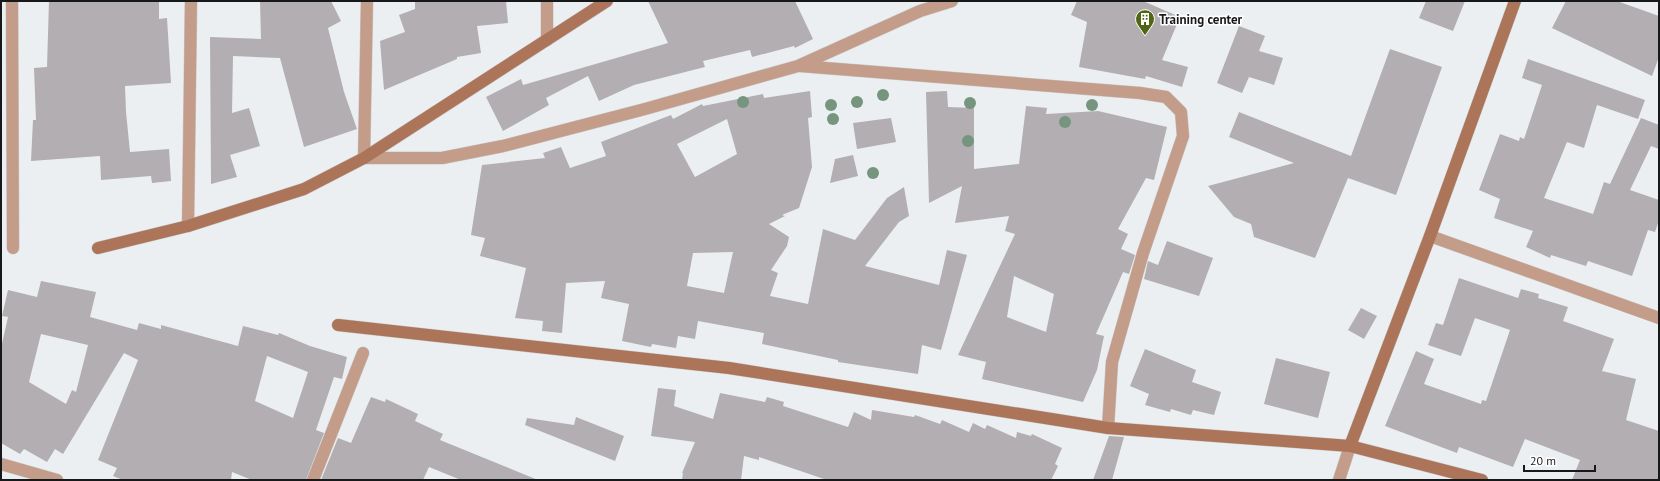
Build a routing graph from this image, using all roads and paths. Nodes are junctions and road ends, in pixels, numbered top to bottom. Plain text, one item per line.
1 (12, 1) edge
2 (191, 1) edge
3 (367, 1) edge
4 (547, 1) edge
5 (607, 1) edge
6 (952, 1) edge
7 (1515, 1) edge
8 (547, 40) junction
9 (798, 66) junction
10 (364, 158) junction
11 (188, 226) junction
12 (1430, 236) junction
13 (12, 248) dead end
14 (98, 248) dead end
15 (1659, 318) edge
16 (338, 325) dead end
17 (363, 353) dead end
18 (1108, 428) junction
19 (1350, 446) junction
20 (1, 464) edge
21 (56, 480) edge
22 (313, 480) edge
23 (1338, 480) edge
24 (1482, 480) edge

1 - 13 street
2 - 11 street
3 - 10 street
4 - 8 street
5 - 8 street
6 - 9 street
7 - 12 street
8 - 10 street
9 - 10 street
9 - 18 street
10 - 11 street
11 - 14 street
12 - 15 street
12 - 19 street
16 - 18 street
17 - 22 street
18 - 19 street
19 - 23 street
19 - 24 street
20 - 21 street

